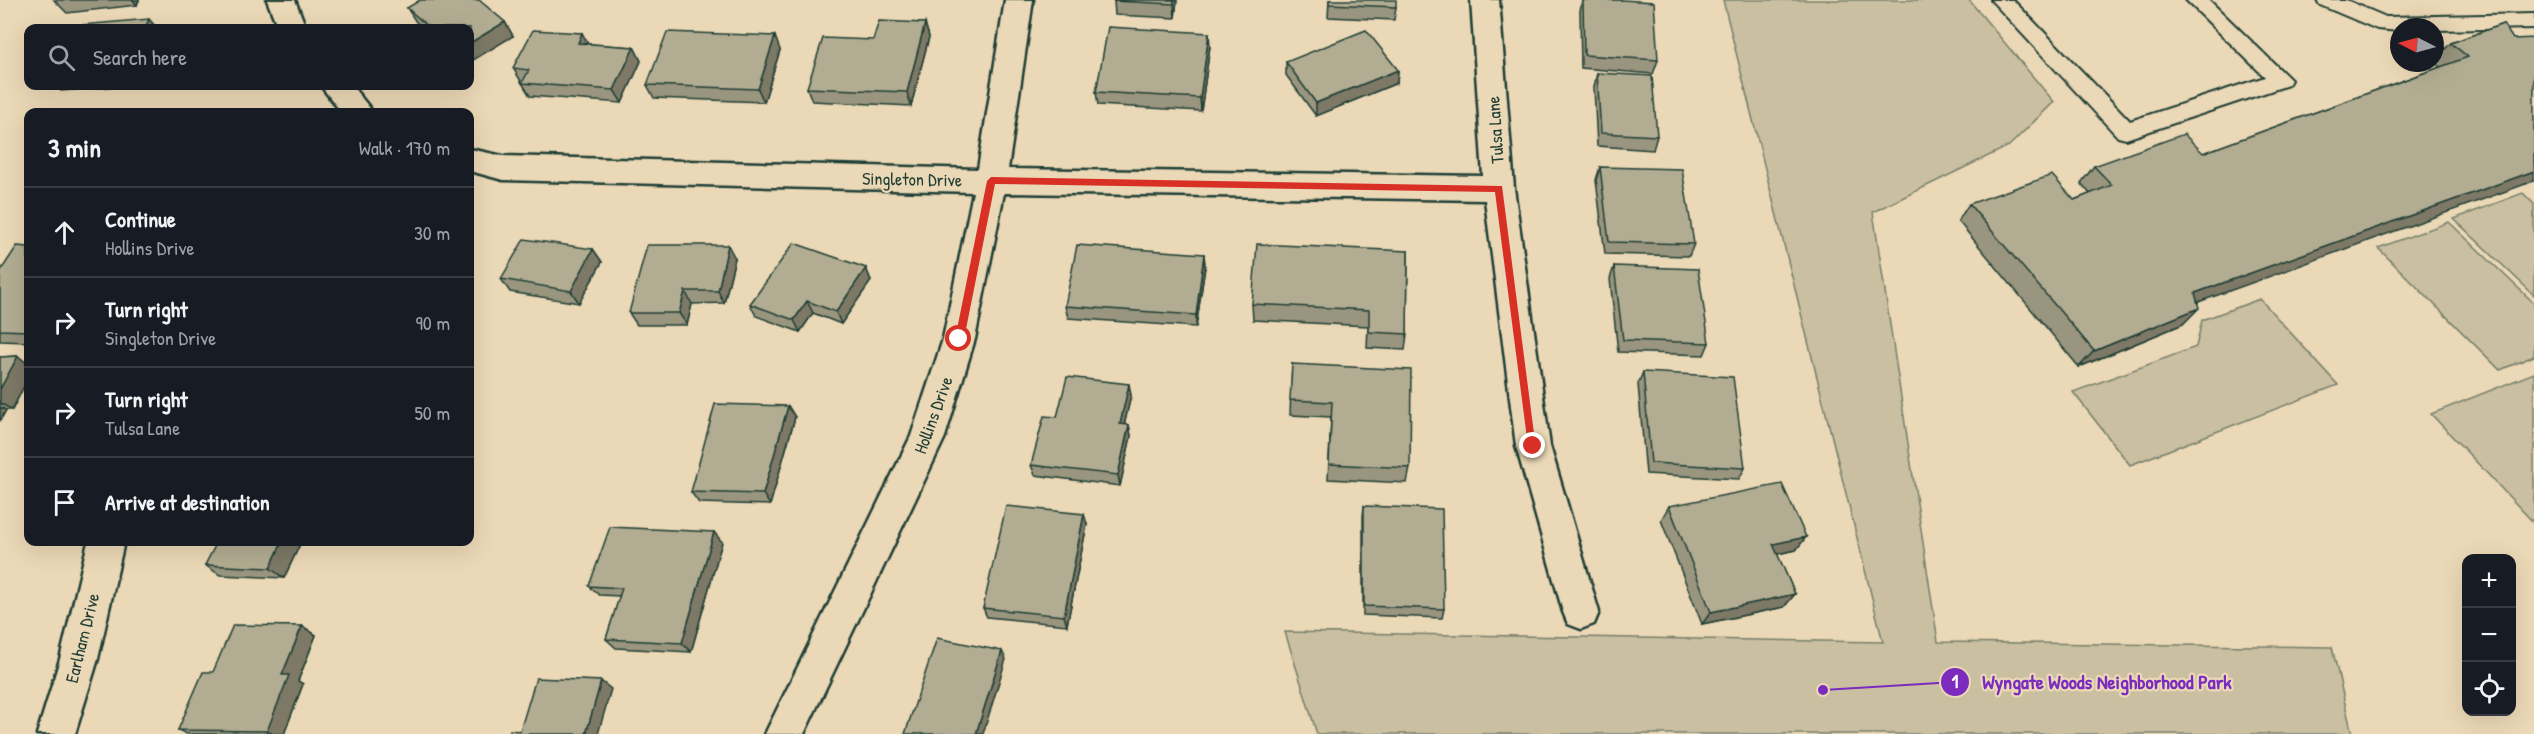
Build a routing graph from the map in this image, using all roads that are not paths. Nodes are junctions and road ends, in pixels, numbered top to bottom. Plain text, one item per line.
1 (281, 0) edge
2 (1019, 0) edge
3 (1485, 0) edge
4 (2001, 0) edge
5 (2196, 0) edge
6 (2326, 0) edge
7 (2534, 21) edge
8 (290, 24) edge
9 (339, 90) edge
10 (354, 108) edge
11 (474, 161) edge
12 (991, 181) junction
13 (1499, 188) junction
14 (105, 546) edge
15 (1581, 612) dead end
16 (56, 734) edge
17 (784, 734) edge

1 - 8 street
2 - 12 street, Hollins Drive
3 - 13 street, Tulsa Lane
4 - 5 lane
6 - 7 lane
9 - 10 street
11 - 12 street, Singleton Drive
12 - 13 street, Singleton Drive
12 - 17 street, Hollins Drive
13 - 15 street, Tulsa Lane
14 - 16 street, Earlham Drive

